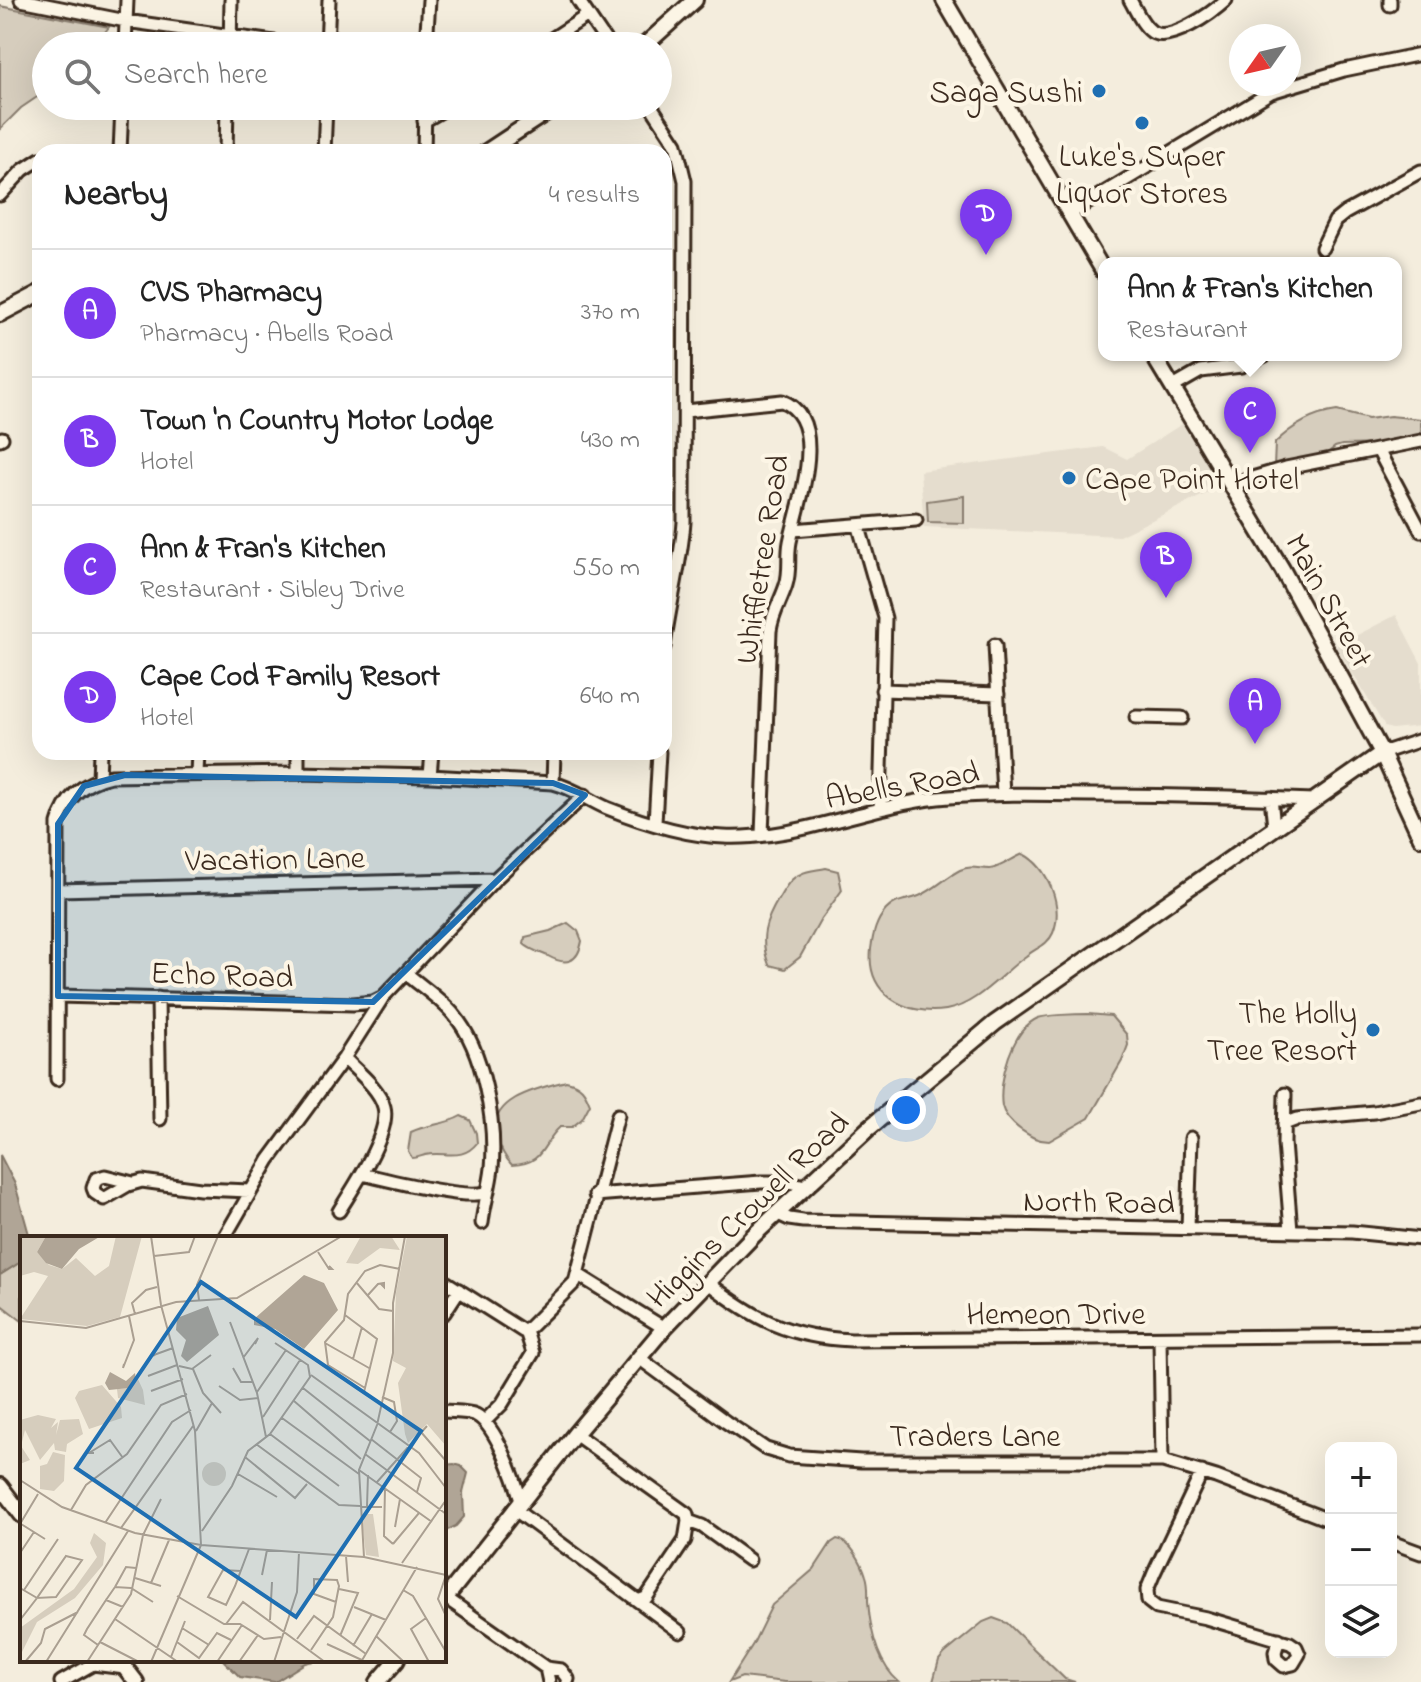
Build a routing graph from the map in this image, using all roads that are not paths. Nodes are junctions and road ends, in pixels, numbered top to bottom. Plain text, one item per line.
1 (21, 0) edge
2 (127, 0) edge
3 (231, 0) edge
4 (329, 0) edge
5 (429, 0) edge
6 (578, 0) edge
7 (695, 0) edge
8 (944, 0) edge
9 (1130, 0) edge
10 (1226, 0) edge
11 (588, 15) junction
12 (126, 21) junction
13 (126, 32) edge
14 (183, 32) edge
15 (230, 32) edge
16 (328, 32) edge
17 (427, 32) edge
18 (562, 32) edge
19 (600, 32) edge
20 (660, 32) edge
21 (1421, 54) edge
22 (121, 120) edge
23 (227, 120) edge
24 (325, 120) edge
25 (535, 120) edge
26 (660, 120) edge
27 (424, 121) edge
28 (120, 144) edge
29 (226, 144) edge
30 (324, 144) edge
31 (424, 144) edge
32 (498, 144) edge
33 (32, 164) edge
34 (1421, 171) edge
35 (0, 195) edge
36 (1069, 214) junction
37 (1322, 248) dead end
38 (1098, 262) edge
39 (32, 297) edge
40 (0, 314) edge
41 (1157, 361) edge
42 (1252, 361) edge
43 (1173, 387) junction
44 (685, 411) junction
45 (1421, 441) edge
46 (1378, 450) junction
47 (1232, 484) junction
48 (916, 520) dead end
49 (859, 527) junction
50 (793, 530) junction
51 (1421, 531) edge
52 (672, 593) edge
53 (995, 645) dead end
54 (882, 690) junction
55 (998, 694) junction
56 (1136, 717) dead end
57 (1182, 718) dead end
58 (1421, 740) edge
59 (1382, 753) junction
60 (100, 760) edge
61 (198, 760) edge
62 (298, 760) edge
63 (431, 760) edge
64 (554, 760) edge
65 (659, 760) edge
66 (298, 773) junction
67 (197, 774) junction
68 (430, 776) junction
69 (99, 779) junction
70 (553, 783) junction
71 (1003, 794) junction
72 (585, 795) junction
73 (1271, 798) junction
74 (1313, 800) junction
75 (880, 809) junction
76 (655, 823) junction
77 (1274, 827) junction
78 (762, 834) junction
79 (1421, 838) edge
80 (495, 879) junction
81 (58, 890) junction
82 (407, 974) junction
83 (58, 996) junction
84 (383, 997) junction
85 (158, 998) junction
86 (344, 1058) junction
87 (57, 1079) dead end
88 (1285, 1094) dead end
89 (1421, 1103) edge
90 (618, 1115) dead end
91 (160, 1119) dead end
92 (1284, 1124) junction
93 (1191, 1138) dead end
94 (362, 1174) junction
95 (133, 1183) dead end
96 (805, 1186) junction
97 (250, 1191) junction
98 (485, 1193) junction
99 (595, 1195) junction
100 (339, 1211) dead end
101 (776, 1213) junction
102 (482, 1223) dead end
103 (1188, 1228) junction
104 (1291, 1231) junction
105 (225, 1236) edge
106 (1421, 1239) edge
107 (577, 1274) junction
108 (446, 1282) edge
109 (707, 1282) junction
110 (459, 1290) junction
111 (446, 1310) edge
112 (664, 1328) junction
113 (526, 1331) junction
114 (1421, 1335) edge
115 (1160, 1338) junction
116 (639, 1358) junction
117 (446, 1411) edge
118 (485, 1421) junction
119 (575, 1434) junction
120 (1162, 1461) junction
121 (1202, 1472) junction
122 (0, 1486) edge
123 (518, 1505) junction
124 (20, 1512) edge
125 (1325, 1519) edge
126 (688, 1521) junction
127 (1397, 1544) edge
128 (1421, 1553) edge
129 (749, 1560) dead end
130 (446, 1598) edge
131 (446, 1600) edge
132 (638, 1601) junction
133 (680, 1632) dead end
134 (1279, 1639) dead end
135 (93, 1662) edge
136 (395, 1662) edge
137 (122, 1664) edge
138 (546, 1668) junction
139 (61, 1682) edge
140 (136, 1682) edge
141 (378, 1682) edge
142 (549, 1682) edge
143 (567, 1682) edge

1 - 12 street
2 - 12 street
3 - 15 street
4 - 16 street
5 - 17 street
6 - 11 street
7 - 20 main road
8 - 36 main road
9 - 10 street
11 - 18 street
11 - 19 street
12 - 13 street
12 - 14 street
21 - 36 street
22 - 28 street
23 - 29 street
24 - 30 street
25 - 32 main road
26 - 44 street
27 - 31 street
33 - 35 street
34 - 37 street
36 - 38 main road
39 - 40 main road
41 - 43 main road, Main Street
42 - 43 street
43 - 47 main road, Main Street
44 - 50 street, Whiffletree Road
44 - 52 street
45 - 46 street
46 - 47 street
46 - 51 street
47 - 59 main road, Main Street
48 - 49 street
49 - 50 street
49 - 54 street
50 - 78 street, Whiffletree Road
53 - 55 street
54 - 55 street
54 - 75 street
55 - 71 street
56 - 57 street
58 - 59 street
59 - 74 main road, Higgins Crowell Road
59 - 79 main road, Main Street
60 - 69 street
61 - 67 street
62 - 66 street
63 - 68 street
64 - 70 street
65 - 76 street
66 - 67 street, Abells Road
66 - 68 street, Abells Road
67 - 69 street, Abells Road
68 - 70 street, Abells Road
69 - 81 street
70 - 72 street, Abells Road
71 - 73 street, Abells Road
71 - 75 street, Abells Road
72 - 76 street, Abells Road
72 - 80 street
73 - 74 street, Abells Road
73 - 77 street
74 - 77 main road, Higgins Crowell Road
75 - 78 street, Abells Road
76 - 78 street, Abells Road
77 - 96 main road, Higgins Crowell Road
80 - 81 street, Vacation Lane
80 - 82 street
81 - 83 street
82 - 84 street
82 - 98 street
83 - 85 street, Echo Road
83 - 87 street
84 - 85 street, Echo Road
84 - 86 street
85 - 91 street
86 - 94 street
86 - 97 street
88 - 92 street
89 - 92 street
90 - 99 street
92 - 104 street
93 - 103 street
94 - 98 street
94 - 100 street
95 - 97 street
96 - 99 street
96 - 101 main road, Higgins Crowell Road
97 - 105 street
98 - 102 street
99 - 107 street
101 - 103 street, North Road
101 - 109 main road, Higgins Crowell Road
103 - 104 street, North Road
104 - 106 street, North Road
107 - 112 street
107 - 113 street
108 - 110 street
109 - 112 main road, Higgins Crowell Road
109 - 115 street, Hemeon Drive
110 - 111 street
110 - 113 street
112 - 116 main road, Higgins Crowell Road
113 - 118 street
114 - 115 street, Hemeon Drive
115 - 120 street
116 - 119 main road, Higgins Crowell Road
116 - 120 street, Traders Lane
117 - 118 street
118 - 123 street
119 - 123 main road, Higgins Crowell Road
119 - 126 street
120 - 121 street, Traders Lane
121 - 125 street, Traders Lane
121 - 134 street
122 - 124 main road
123 - 130 main road, Higgins Crowell Road
123 - 132 street
126 - 129 street
126 - 132 street
127 - 128 street
131 - 138 street
132 - 133 street
135 - 137 street
135 - 139 street
136 - 141 main road
137 - 140 main road
138 - 142 street
138 - 143 street

